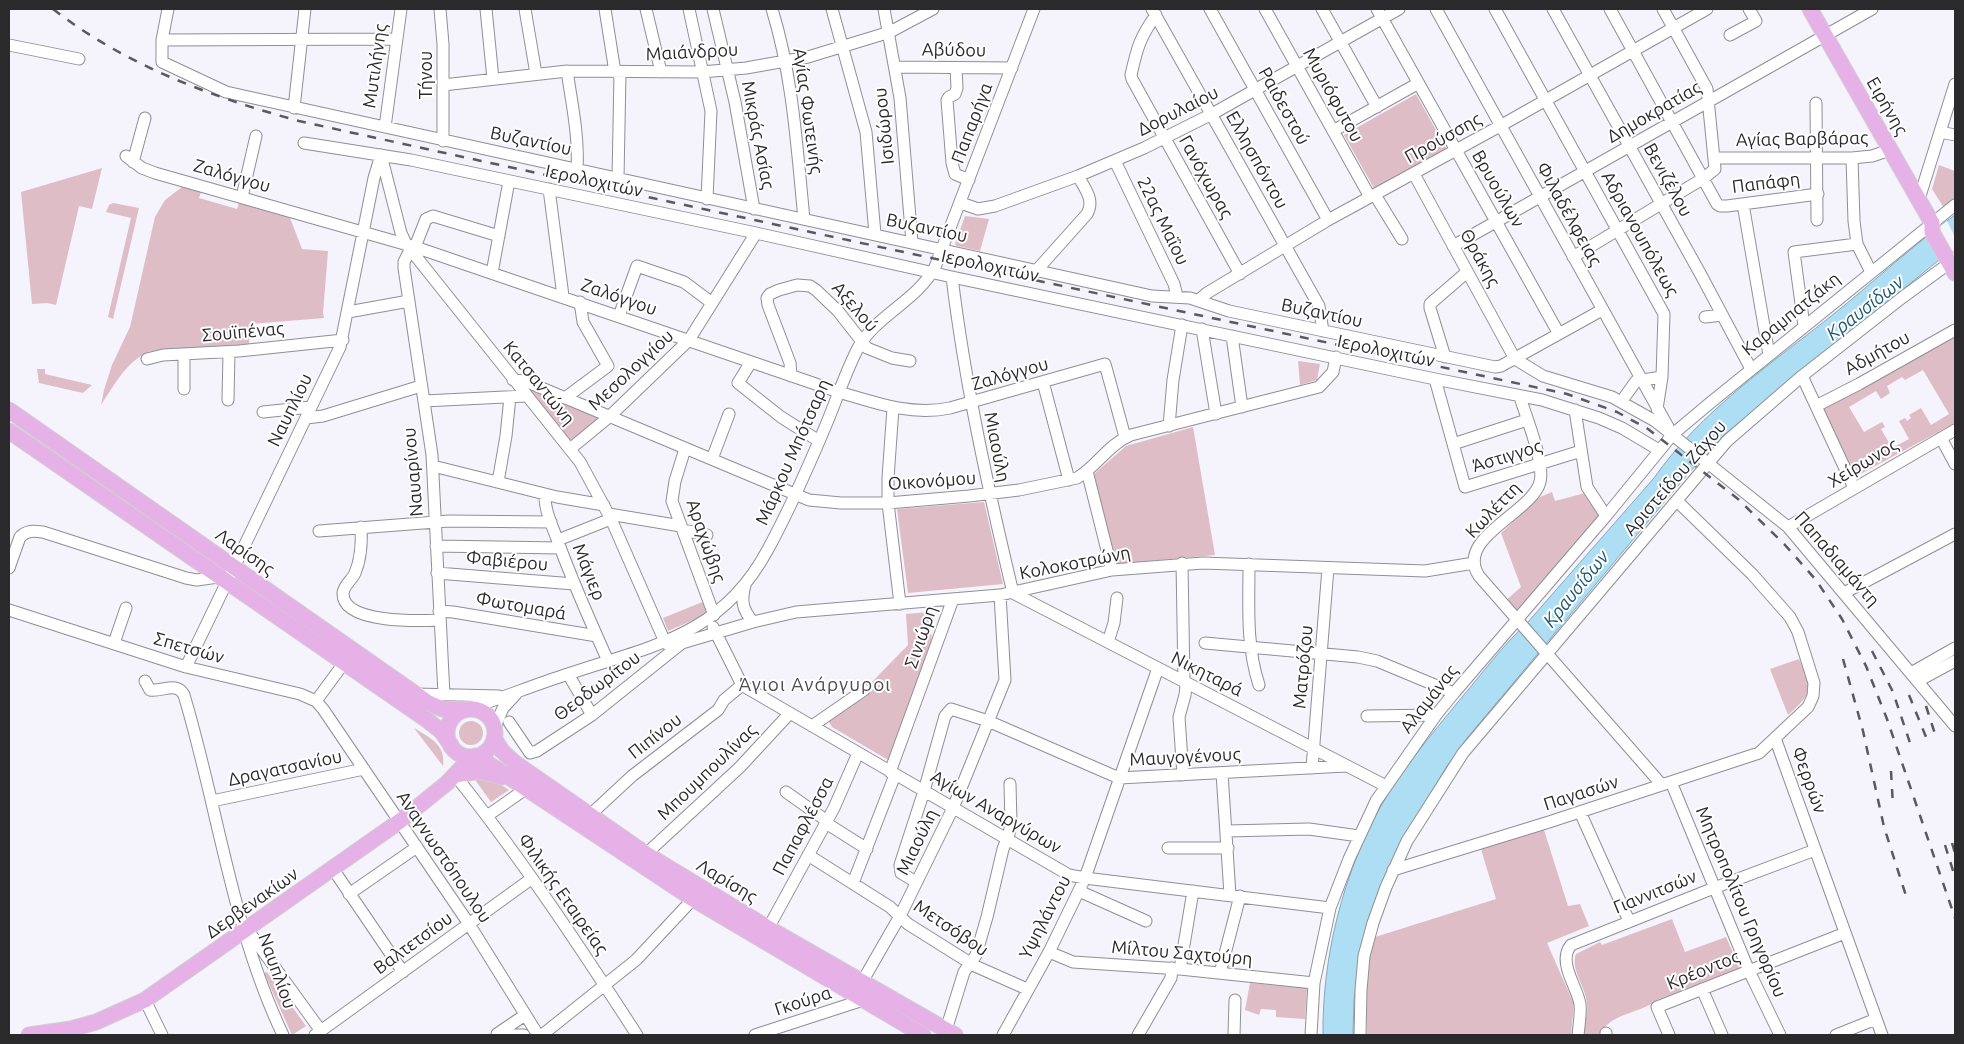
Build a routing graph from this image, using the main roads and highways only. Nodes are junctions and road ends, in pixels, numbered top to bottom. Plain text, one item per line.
1 (1810, 9) edge
2 (1952, 260) edge
3 (9, 410) edge
4 (9, 431) edge
5 (467, 710) junction
6 (494, 734) junction
7 (452, 746) junction
8 (474, 756) junction
9 (451, 779) junction
10 (527, 788) junction
11 (765, 934) junction
12 (951, 1032) edge
13 (29, 1035) edge
14 (923, 1035) edge

1 - 2 main road, Ειρήνης
3 - 5 main road, Λαρίσης
4 - 7 main road, Λαρίσης
5 - 6 main road
5 - 7 main road
6 - 8 main road
6 - 11 main road, Λαρίσης
7 - 8 main road
7 - 9 main road
8 - 9 main road, Δερβενακίων
8 - 10 main road, Λαρίσης
9 - 10 main road
9 - 13 main road, Δερβενακίων
10 - 11 main road, Λαρίσης
11 - 12 main road, Λαρίσης
11 - 14 main road, Λαρίσης

